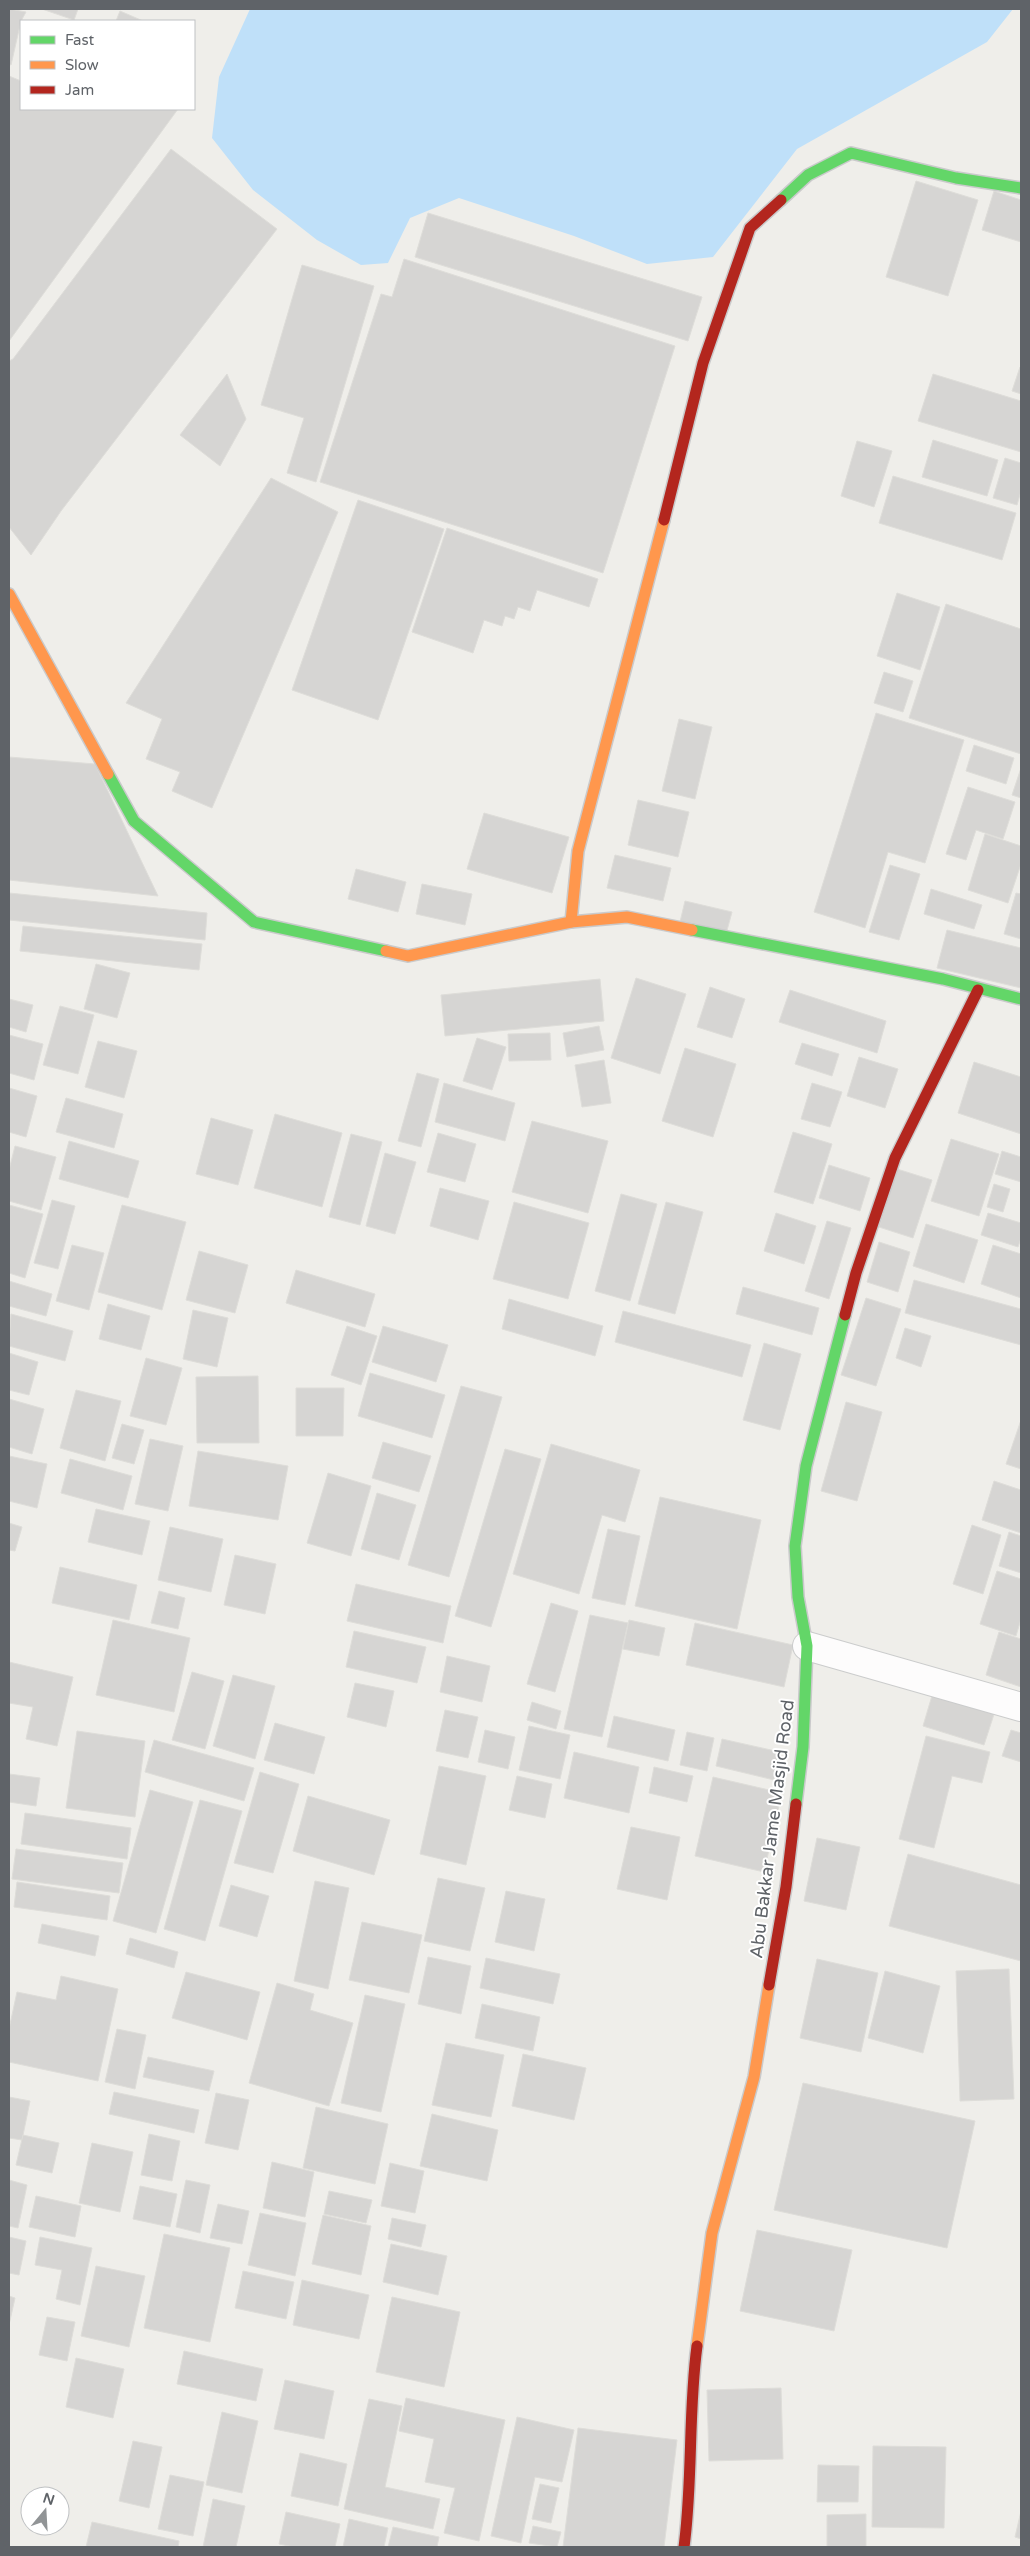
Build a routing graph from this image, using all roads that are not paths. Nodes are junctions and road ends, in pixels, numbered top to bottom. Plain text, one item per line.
1 (1021, 188) edge
2 (9, 594) edge
3 (571, 922) junction
4 (978, 990) junction
5 (1021, 999) edge
6 (807, 1646) junction
7 (1021, 1708) edge
8 (684, 2547) edge

1 - 3 street
2 - 3 street
3 - 4 street
4 - 5 street
4 - 6 street, Abu Bakkar Jame Masjid Road
6 - 7 street
6 - 8 street, Abu Bakkar Jame Masjid Road

